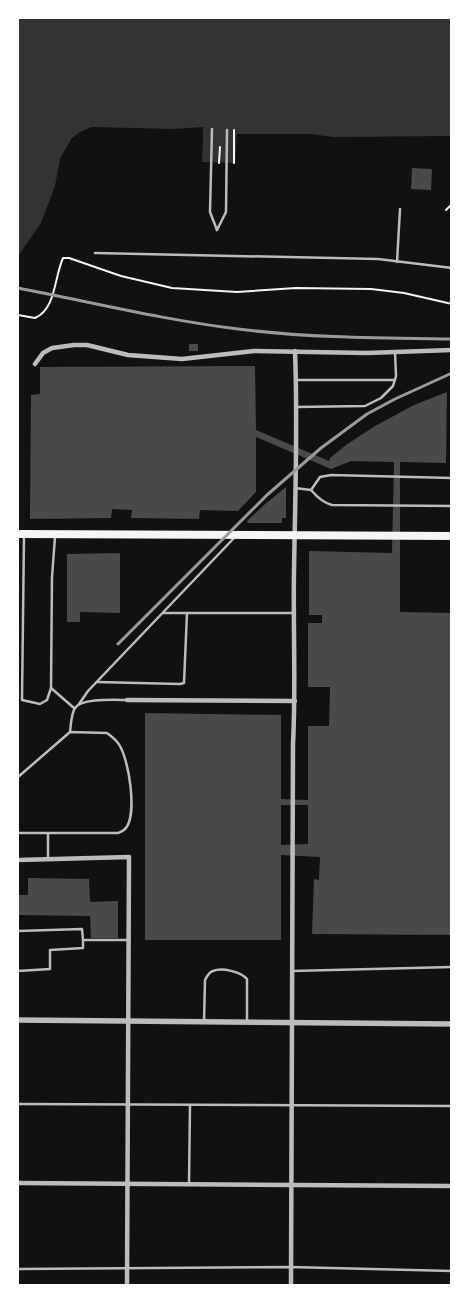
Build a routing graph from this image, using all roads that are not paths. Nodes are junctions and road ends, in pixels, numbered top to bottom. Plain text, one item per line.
1 (212, 129) dead end
2 (228, 130) dead end
3 (400, 209) dead end
4 (95, 253) dead end
5 (397, 262) junction
6 (452, 268) edge
7 (452, 350) edge
8 (294, 351) junction
9 (395, 352) junction
10 (35, 364) dead end
11 (296, 380) junction
12 (395, 380) junction
13 (296, 407) junction
14 (452, 478) edge
15 (295, 488) junction
16 (311, 490) junction
17 (452, 506) edge
18 (21, 534) edge
19 (56, 535) junction
20 (236, 535) junction
21 (294, 536) junction
22 (452, 536) edge
23 (163, 613) junction
24 (295, 613) junction
25 (187, 614) junction
26 (97, 682) junction
27 (51, 688) junction
28 (126, 700) joint
29 (295, 701) junction
30 (79, 704) junction
31 (74, 708) junction
32 (70, 732) junction
33 (18, 776) edge
34 (18, 833) edge
35 (48, 833) junction
36 (48, 859) junction
37 (18, 860) edge
38 (18, 931) edge
39 (83, 940) junction
40 (129, 940) junction
41 (452, 967) edge
42 (18, 971) edge
43 (292, 971) junction
44 (18, 1020) edge
45 (129, 1021) junction
46 (204, 1022) junction
47 (247, 1022) junction
48 (291, 1022) junction
49 (452, 1024) edge
50 (18, 1104) edge
51 (128, 1104) junction
52 (190, 1105) junction
53 (291, 1105) junction
54 (452, 1106) edge
55 (18, 1183) edge
56 (129, 1184) junction
57 (188, 1184) junction
58 (291, 1185) junction
59 (452, 1186) edge
60 (290, 1267) junction
61 (127, 1268) junction
62 (18, 1269) edge
63 (452, 1270) edge
64 (127, 1286) edge
65 (291, 1286) edge

1 - 2 lane
3 - 5 lane
4 - 5 lane
5 - 6 lane
7 - 9 street
8 - 9 street
8 - 10 street
8 - 11 street
9 - 12 lane
11 - 12 lane
11 - 13 street
12 - 13 lane
13 - 15 street
14 - 16 lane
15 - 16 lane
15 - 21 street
16 - 17 lane
18 - 19 main road
18 - 27 lane
19 - 20 main road
19 - 27 lane
20 - 21 main road
20 - 23 lane
21 - 22 main road
21 - 24 street
23 - 25 lane
23 - 26 lane
24 - 25 lane
24 - 29 street
25 - 26 lane
26 - 30 lane
27 - 31 lane
28 - 29 street
28 - 30 lane
29 - 43 street
30 - 31 lane
31 - 32 lane
32 - 33 lane
32 - 35 lane
34 - 35 lane
35 - 36 lane
36 - 37 street
36 - 40 street
38 - 39 lane
39 - 40 lane
39 - 42 lane
40 - 45 street
41 - 43 lane
43 - 48 street
44 - 45 street
45 - 46 street
45 - 51 street
46 - 47 street
46 - 47 lane
47 - 48 street
48 - 49 street
48 - 53 street
50 - 51 lane
51 - 52 lane
51 - 56 street
52 - 53 lane
52 - 57 lane
53 - 54 lane
53 - 58 street
55 - 56 street
56 - 57 street
56 - 61 street
57 - 58 street
58 - 59 street
58 - 60 street
60 - 61 lane
60 - 63 lane
60 - 65 street
61 - 62 lane
61 - 64 street

